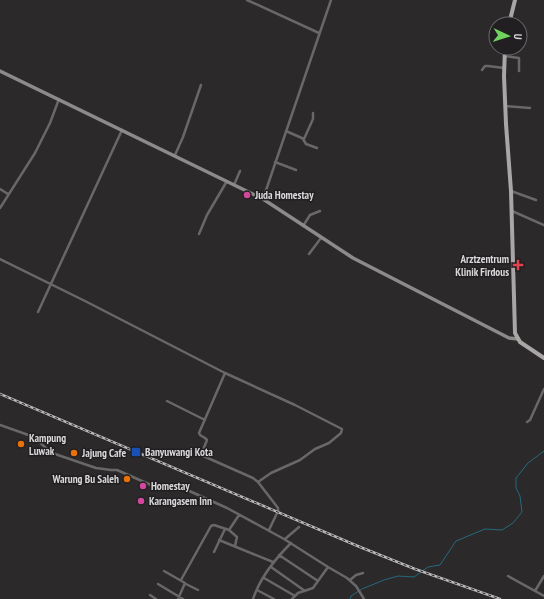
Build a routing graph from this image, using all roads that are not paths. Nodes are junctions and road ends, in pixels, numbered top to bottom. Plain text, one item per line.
1 (248, 0) edge
2 (331, 0) edge
3 (515, 0) edge
4 (511, 16) edge
5 (319, 33) junction
6 (504, 56) joint
7 (504, 68) junction
8 (482, 70) dead end
9 (0, 71) edge
10 (519, 71) dead end
11 (201, 85) dead end
12 (59, 99) junction
13 (505, 106) junction
14 (530, 108) dead end
15 (313, 113) dead end
16 (122, 130) junction
17 (286, 131) junction
18 (303, 139) junction
19 (317, 148) dead end
20 (175, 155) junction
21 (275, 162) junction
22 (296, 170) dead end
23 (240, 171) dead end
24 (227, 181) junction
25 (234, 185) junction
26 (0, 189) edge
27 (511, 191) junction
28 (8, 194) junction
29 (263, 199) junction
30 (536, 200) dead end
31 (0, 208) edge
32 (320, 211) dead end
33 (511, 211) junction
34 (544, 225) edge
35 (303, 226) junction
36 (199, 234) dead end
37 (321, 238) junction
38 (309, 254) dead end
39 (0, 259) edge
40 (50, 284) junction
41 (38, 312) dead end
42 (518, 339) junction
43 (544, 358) edge
44 (225, 373) junction
45 (544, 389) edge
46 (167, 401) dead end
47 (205, 420) junction
48 (528, 422) dead end
49 (0, 425) edge
50 (258, 482) junction
51 (240, 515) junction
52 (299, 527) dead end
53 (225, 529) junction
54 (229, 530) junction
55 (269, 530) junction
56 (285, 539) junction
57 (220, 540) junction
58 (291, 543) junction
59 (235, 546) junction
60 (214, 552) dead end
61 (279, 555) junction
62 (273, 562) junction
63 (271, 566) junction
64 (328, 567) junction
65 (164, 571) dead end
66 (362, 573) dead end
67 (508, 576) dead end
68 (544, 576) edge
69 (264, 578) junction
70 (181, 580) junction
71 (350, 580) junction
72 (318, 581) junction
73 (158, 584) dead end
74 (186, 584) junction
75 (198, 590) dead end
76 (257, 590) junction
77 (306, 591) junction
78 (535, 592) junction
79 (150, 595) dead end
80 (295, 596) junction
81 (544, 596) edge
82 (178, 598) edge
83 (156, 599) edge
84 (183, 599) edge
85 (253, 599) edge
86 (274, 599) edge
87 (292, 599) edge
88 (364, 599) edge

1 - 5 street
2 - 5 street
3 - 4 main road
5 - 17 street
6 - 7 main road
6 - 10 street
7 - 8 street
7 - 13 main road
9 - 12 street
11 - 20 street
12 - 16 street
12 - 28 street
13 - 14 street
13 - 27 main road
15 - 18 street
16 - 20 street
16 - 40 street
17 - 18 street
17 - 21 street
18 - 19 street
20 - 24 street
21 - 22 street
21 - 29 street
23 - 25 street
24 - 25 street
24 - 36 street
25 - 29 street
26 - 28 street
27 - 30 street
27 - 33 main road
28 - 31 street
29 - 35 street
32 - 35 street
33 - 34 street
33 - 42 main road
35 - 37 street
37 - 38 street
37 - 42 street
39 - 40 street
40 - 41 street
40 - 44 street
42 - 43 main road
44 - 47 street
44 - 50 street
45 - 48 street
46 - 47 street
47 - 50 street
49 - 51 street
50 - 55 street
51 - 54 street
51 - 55 street
52 - 56 street
53 - 54 street
53 - 57 street
53 - 70 street
54 - 59 street
55 - 56 street
56 - 58 street
57 - 59 street
57 - 60 street
58 - 61 street
58 - 64 street
59 - 62 street
61 - 62 street
61 - 72 street
62 - 63 street
63 - 69 street
63 - 77 street
64 - 71 street
64 - 72 street
65 - 70 street
66 - 71 street
67 - 78 street
68 - 78 street
69 - 76 street
69 - 80 street
70 - 74 street
71 - 88 street
72 - 77 street
73 - 82 street
74 - 75 street
74 - 82 street
76 - 85 street
76 - 86 street
77 - 80 street
78 - 81 street
79 - 83 street
80 - 87 street
82 - 84 street

